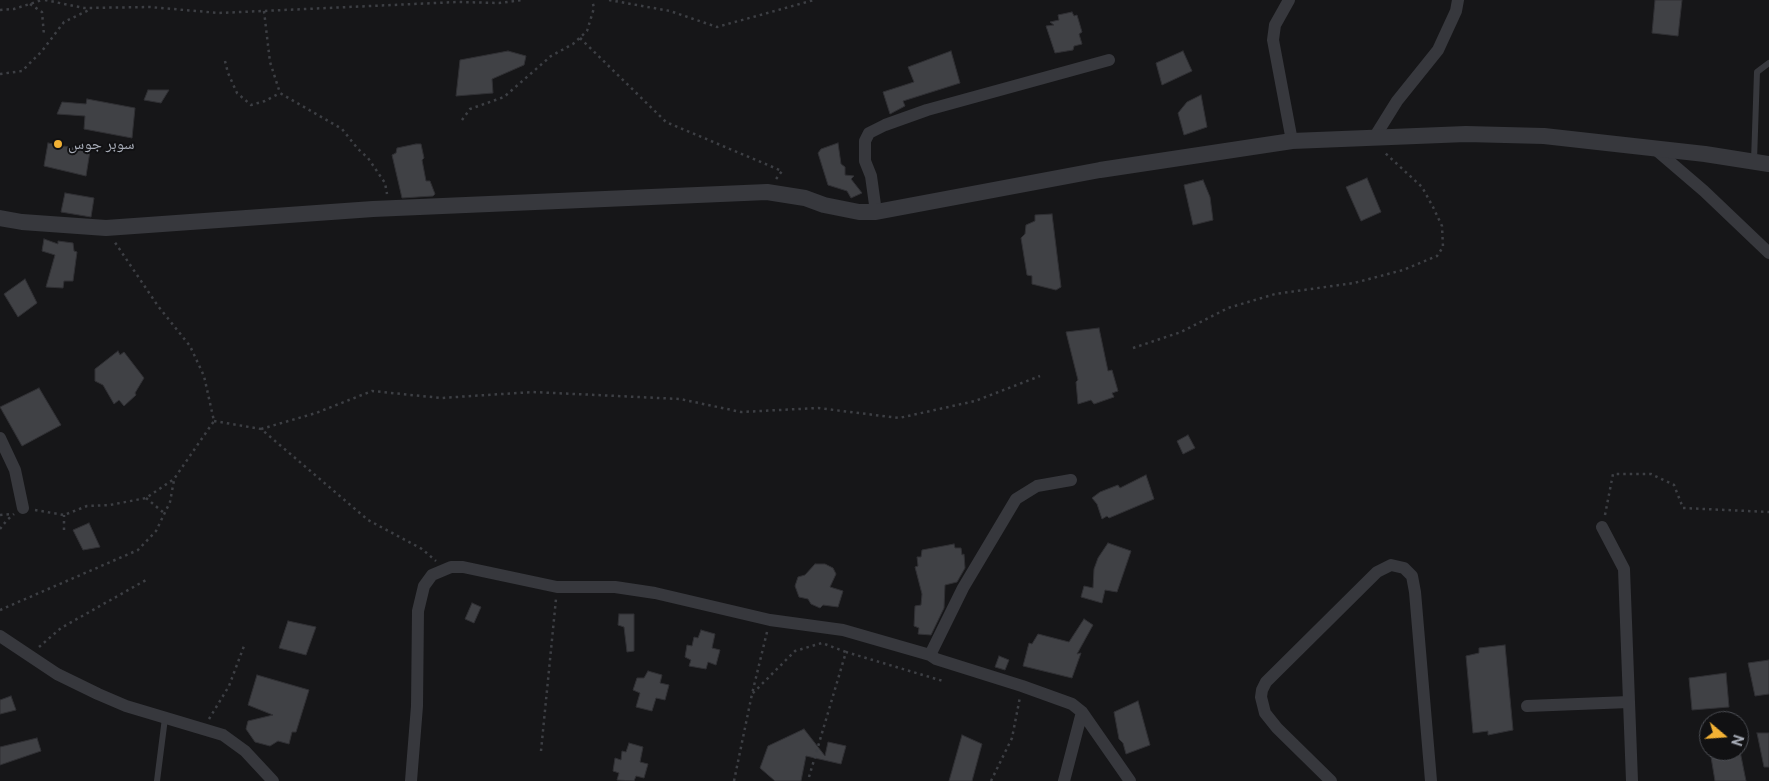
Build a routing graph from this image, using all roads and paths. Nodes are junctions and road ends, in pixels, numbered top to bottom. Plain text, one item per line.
1 (44, 0) edge
2 (523, 0) edge
3 (592, 0) edge
4 (609, 0) edge
5 (814, 0) edge
6 (1288, 0) edge
7 (1458, 0) edge
8 (30, 4) junction
9 (93, 8) junction
10 (0, 10) edge
11 (264, 11) junction
12 (44, 35) dead end
13 (580, 38) junction
14 (1109, 60) dead end
15 (225, 61) dead end
16 (1769, 63) edge
17 (0, 74) edge
18 (280, 93) junction
19 (462, 120) dead end
20 (1374, 138) junction
21 (1292, 141) junction
22 (1655, 149) junction
23 (1762, 163) edge
24 (767, 192) junction
25 (388, 194) dead end
26 (876, 212) junction
27 (0, 218) edge
28 (106, 228) junction
29 (1769, 253) edge
30 (1133, 348) dead end
31 (1040, 376) dead end
32 (214, 421) junction
33 (261, 429) junction
34 (0, 438) edge
35 (174, 478) junction
36 (1071, 480) dead end
37 (146, 498) junction
38 (18, 511) junction
39 (1769, 512) edge
40 (164, 514) junction
41 (0, 515) edge
42 (64, 515) junction
43 (1602, 527) joint
44 (0, 529) edge
45 (64, 530) dead end
46 (444, 569) junction
47 (146, 580) dead end
48 (557, 587) junction
49 (0, 610) edge
50 (770, 620) junction
51 (0, 636) edge
52 (244, 646) dead end
53 (846, 652) junction
54 (30, 655) junction
55 (930, 655) junction
56 (943, 681) dead end
57 (1022, 686) junction
58 (752, 694) junction
59 (1628, 702) junction
60 (1527, 706) dead end
61 (1082, 712) junction
62 (165, 718) junction
63 (202, 729) junction
64 (541, 751) dead end
65 (809, 777) dead end
66 (157, 781) edge
67 (272, 781) edge
68 (411, 781) edge
69 (734, 781) edge
70 (991, 781) edge
71 (1064, 781) edge
72 (1130, 781) edge
73 (1331, 781) edge
74 (1431, 781) edge
75 (1632, 781) edge

1 - 8 path
1 - 9 path
2 - 11 path
3 - 13 path
4 - 5 path
6 - 21 street
7 - 20 street
8 - 10 path
8 - 12 path
9 - 11 path
9 - 17 path
11 - 18 path
13 - 19 path
13 - 24 path
14 - 26 street
15 - 18 path
16 - 23 lane
18 - 25 path
20 - 21 street
20 - 22 street
20 - 30 path
21 - 26 street
22 - 23 street
22 - 29 street
24 - 26 street
24 - 28 street
27 - 28 street
28 - 32 path
31 - 33 path
32 - 33 path
32 - 35 path
33 - 46 path
34 - 38 street
35 - 37 path
35 - 40 path
36 - 55 street
37 - 40 path
37 - 42 path
38 - 41 path
38 - 42 path
38 - 44 path
39 - 43 path
40 - 49 path
42 - 45 path
43 - 59 street
46 - 48 street
46 - 68 street
47 - 54 path
48 - 50 street
48 - 64 path
50 - 55 street
50 - 58 path
51 - 54 street
52 - 63 path
53 - 56 path
53 - 58 path
53 - 65 path
54 - 62 street
55 - 57 street
57 - 61 street
57 - 70 path
58 - 69 path
59 - 60 street
59 - 75 street
61 - 71 street
61 - 72 street
62 - 63 street
62 - 66 lane
63 - 67 street
73 - 74 street

